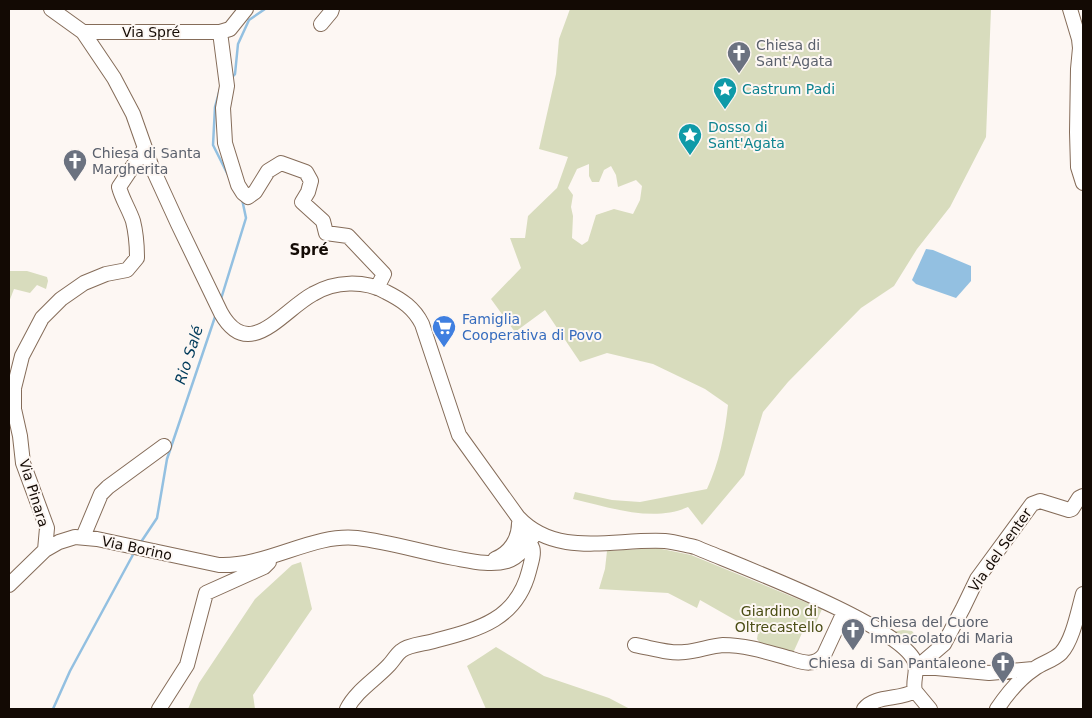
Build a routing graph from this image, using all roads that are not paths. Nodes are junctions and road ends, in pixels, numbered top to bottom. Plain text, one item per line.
1 (51, 9) edge
2 (246, 9) edge
3 (332, 9) edge
4 (1070, 9) edge
5 (321, 24) dead end
6 (83, 32) junction
7 (220, 32) junction
8 (145, 148) junction
9 (1083, 183) edge
10 (377, 288) junction
11 (164, 446) dead end
12 (1083, 496) edge
13 (518, 517) junction
14 (518, 532) junction
15 (83, 537) junction
16 (533, 537) junction
17 (45, 550) junction
18 (275, 556) junction
19 (485, 562) junction
20 (10, 582) edge
21 (1083, 594) edge
22 (844, 612) junction
23 (636, 645) dead end
24 (916, 668) junction
25 (1032, 669) junction
26 (915, 690) junction
27 (159, 709) edge
28 (347, 709) edge
29 (864, 709) edge
30 (930, 709) edge
31 (997, 709) edge

1 - 6 street
2 - 7 street
3 - 5 street
4 - 9 street
6 - 7 street, Via Spré
6 - 8 street
7 - 10 street
8 - 10 street
8 - 17 street, Via Pinara
10 - 13 street
11 - 15 street
12 - 24 street, Via del Senter
13 - 14 street
13 - 16 street
14 - 16 street
14 - 19 street
15 - 17 street, Via Borino
15 - 18 street, Via Borino
16 - 19 street, Via Borino
16 - 22 street
16 - 28 street
17 - 20 street, Via Borino
18 - 19 street, Via Borino
18 - 27 street, Via Borino
21 - 25 street
22 - 23 street
22 - 24 street
24 - 25 street
24 - 26 street
25 - 31 street
26 - 29 street
26 - 30 street

